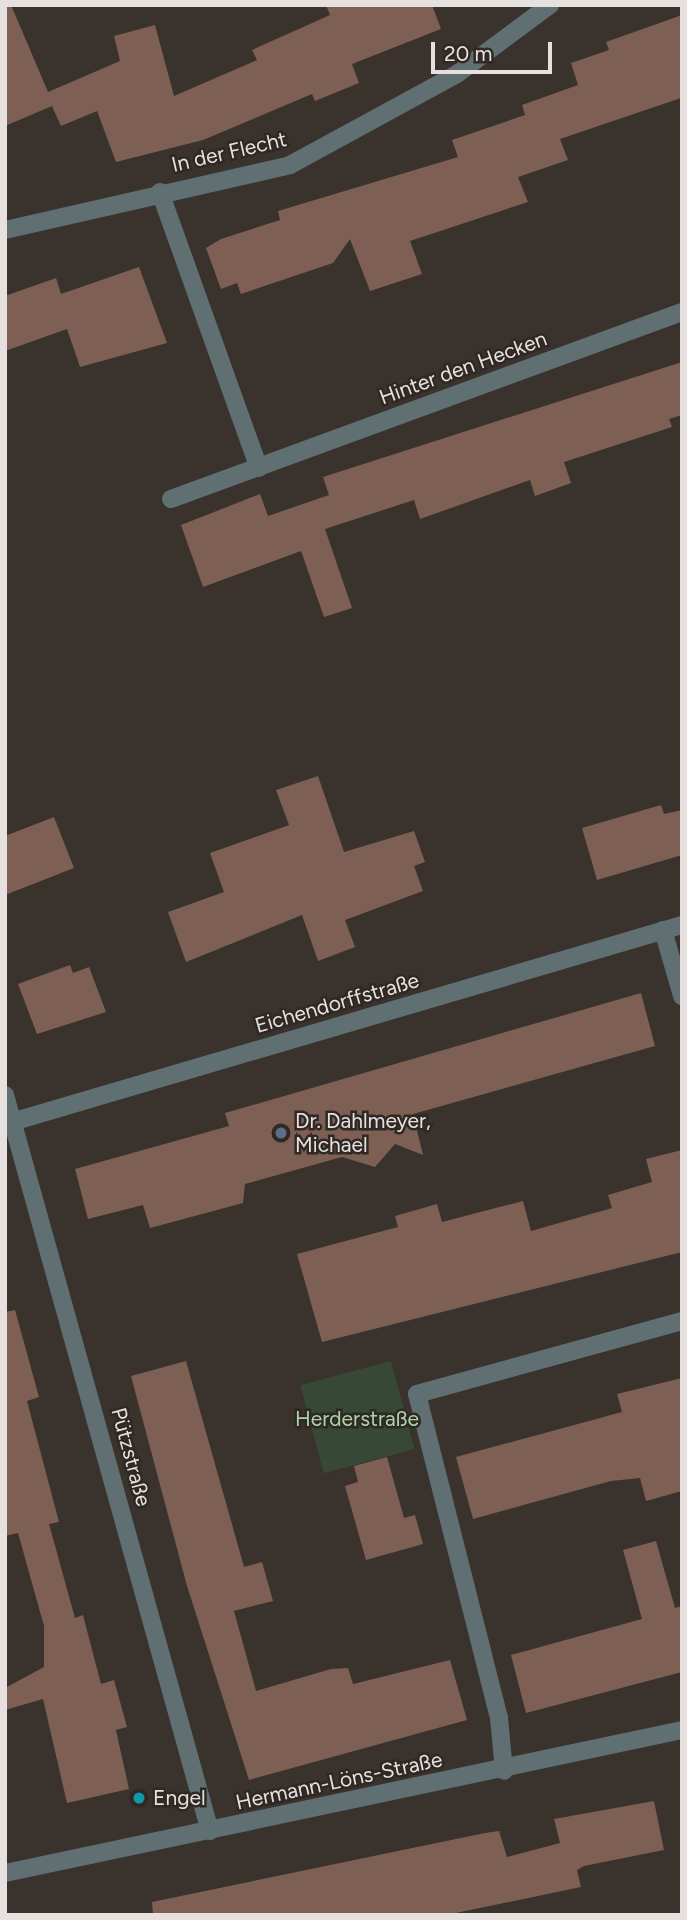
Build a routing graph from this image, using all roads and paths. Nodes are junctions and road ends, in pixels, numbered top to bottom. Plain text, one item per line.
1 (550, 5) edge
2 (160, 192) junction
3 (5, 230) edge
4 (682, 312) edge
5 (259, 468) junction
6 (171, 499) dead end
7 (682, 925) edge
8 (663, 930) junction
9 (682, 996) edge
10 (5, 1095) edge
11 (11, 1123) edge
12 (682, 1321) edge
13 (682, 1730) edge
14 (504, 1771) junction
15 (209, 1831) junction
16 (5, 1873) edge

1 - 2 street, In der Flecht
2 - 3 street, In der Flecht
2 - 5 street
4 - 5 street, Hinter den Hecken
5 - 6 street, Hinter den Hecken
7 - 8 street, Eichendorffstraße
8 - 9 street
8 - 11 street, Eichendorffstraße
10 - 11 street, Pützstraße
11 - 15 street, Pützstraße
12 - 14 street
13 - 14 street, Hermann-Löns-Straße
14 - 15 street, Hermann-Löns-Straße
15 - 16 street, Hermann-Löns-Straße

